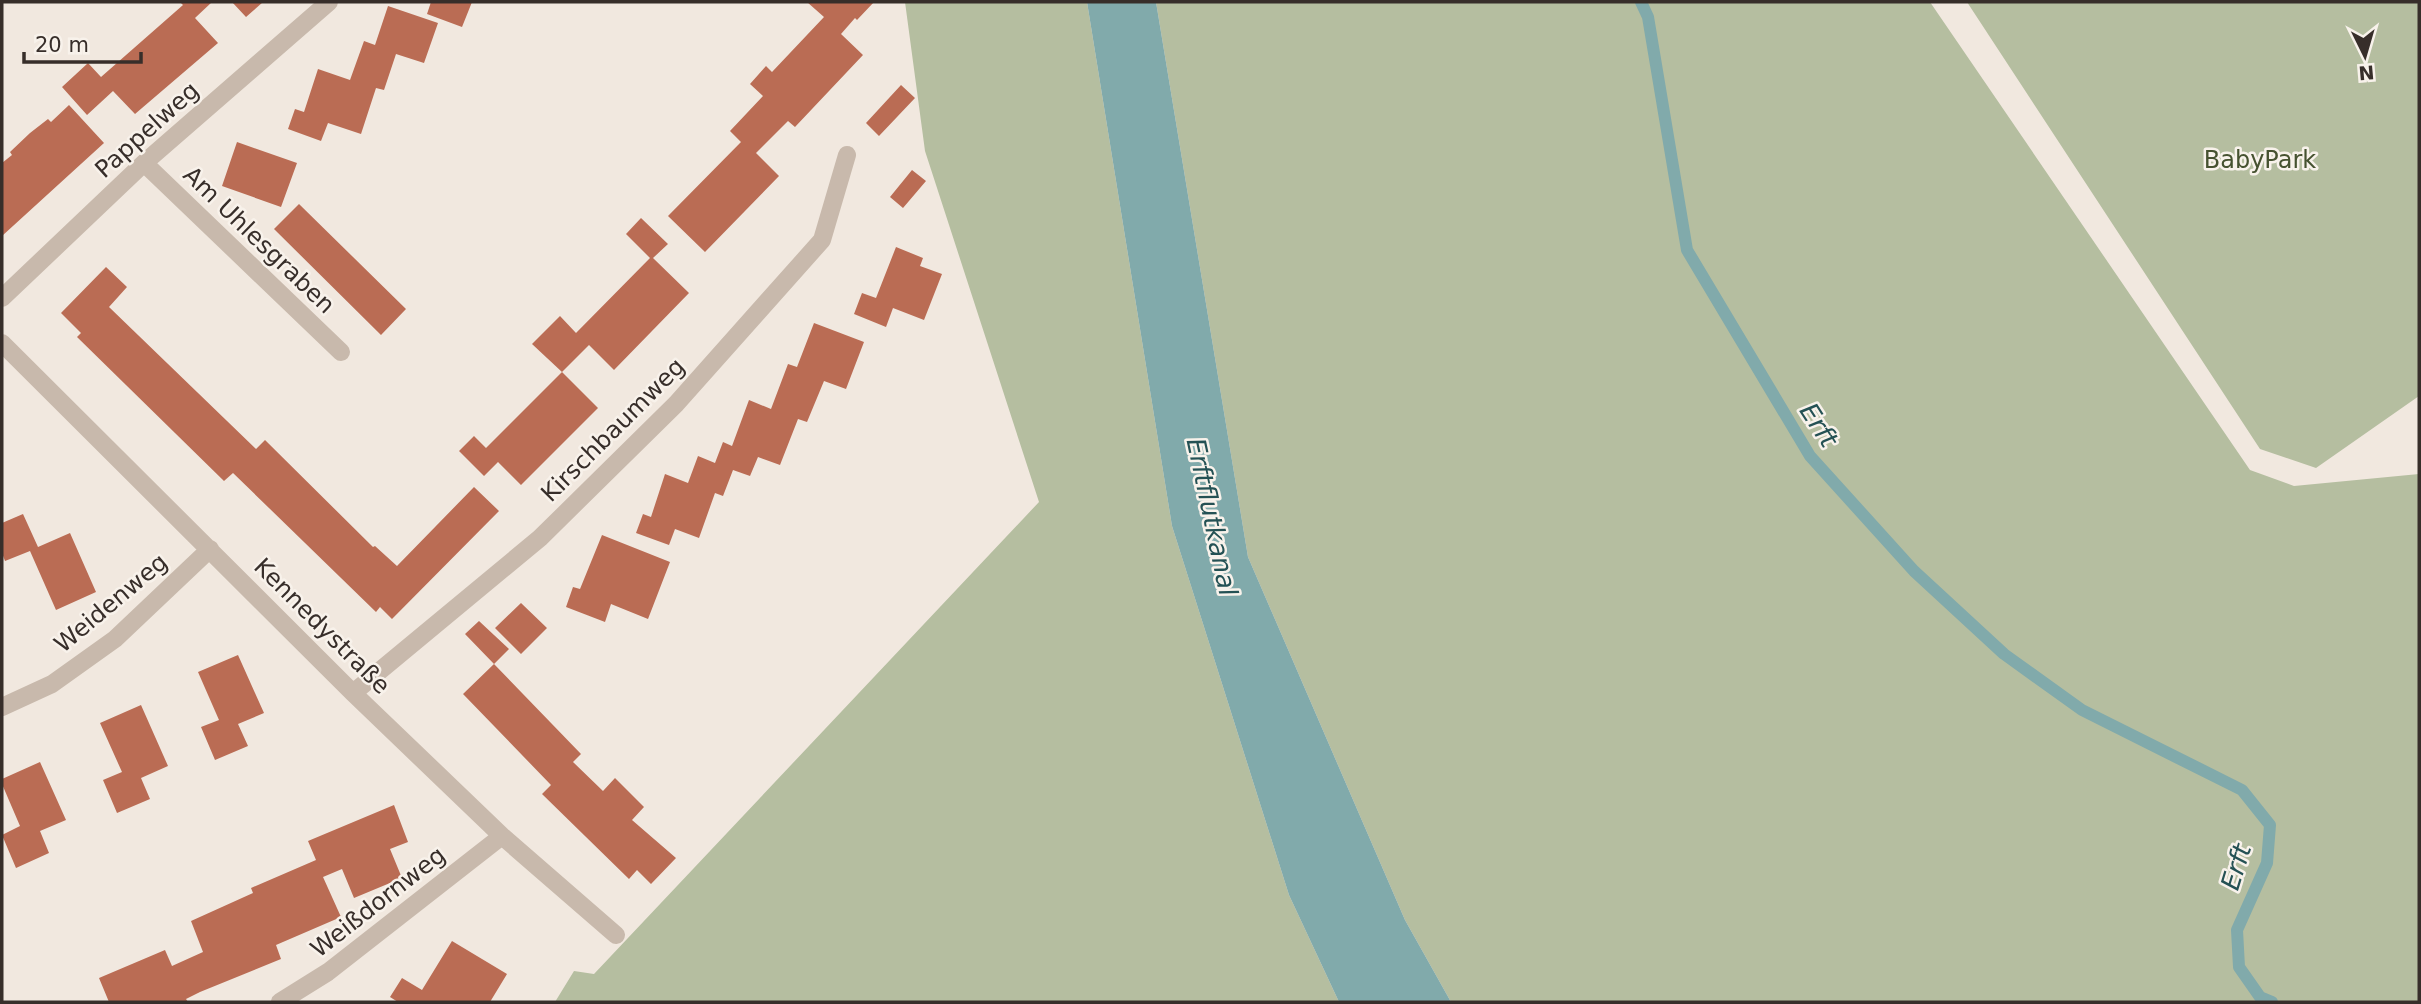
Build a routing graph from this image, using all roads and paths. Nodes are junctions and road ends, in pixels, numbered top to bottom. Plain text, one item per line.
1 (329, 2) edge
2 (847, 155) dead end
3 (144, 163) junction
4 (2, 298) edge
5 (2, 343) edge
6 (341, 352) dead end
7 (211, 550) junction
8 (353, 693) junction
9 (2, 707) edge
10 (502, 836) junction
11 (616, 935) dead end
12 (281, 1002) edge

1 - 3 street, Pappelweg
2 - 8 street, Kirschbaumweg
3 - 4 street, Pappelweg
3 - 6 street, Am Uhlesgraben
5 - 7 street, Kennedystraße
7 - 8 street, Kennedystraße
7 - 9 street, Weidenweg
8 - 10 street, Kennedystraße
10 - 11 street, Kennedystraße
10 - 12 street, Weißdornweg

